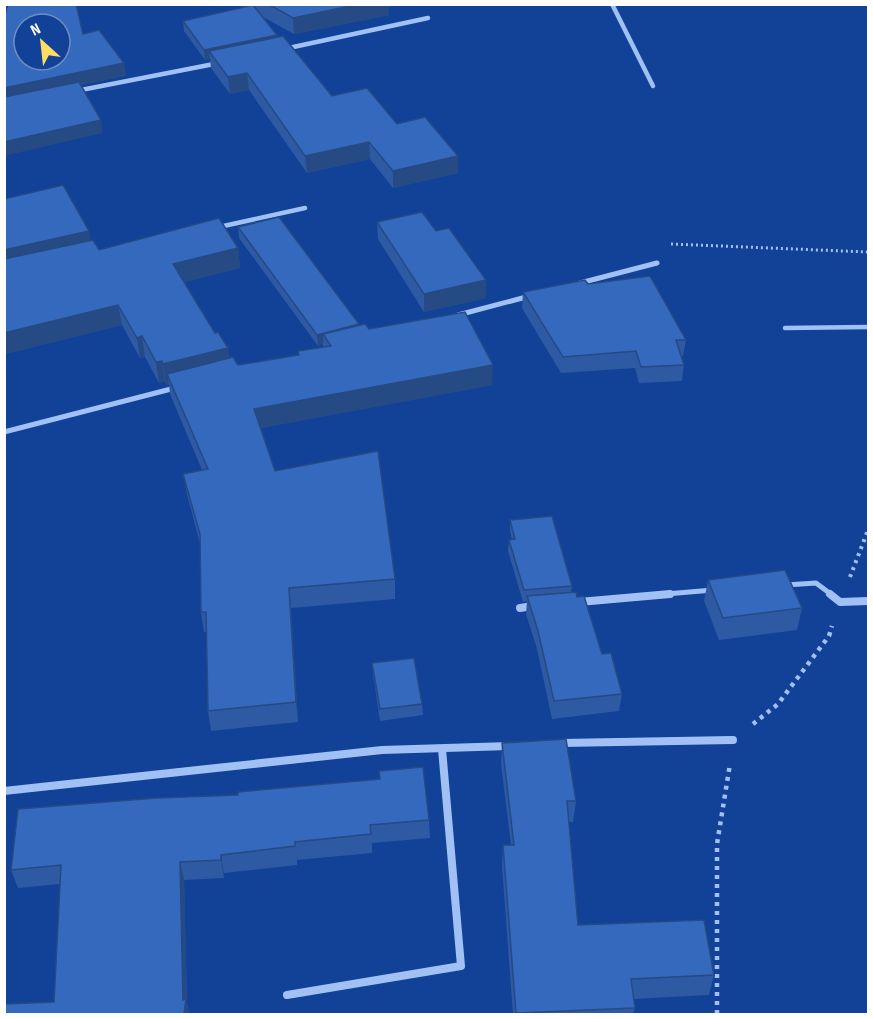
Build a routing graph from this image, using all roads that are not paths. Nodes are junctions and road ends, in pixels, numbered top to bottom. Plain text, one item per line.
1 (612, 4) edge
2 (428, 18) dead end
3 (278, 50) edge
4 (224, 62) edge
5 (653, 86) dead end
6 (71, 92) edge
7 (306, 208) dead end
8 (213, 229) edge
9 (657, 263) road end
10 (577, 284) edge
11 (543, 293) edge
12 (451, 317) edge
13 (868, 327) edge
14 (785, 328) dead end
15 (188, 385) edge
16 (4, 432) edge
17 (783, 585) edge
18 (727, 589) edge
19 (868, 601) edge
20 (566, 603) edge
21 (543, 606) edge
22 (520, 608) dead end
23 (734, 740) road end
24 (546, 744) edge
25 (523, 745) edge
26 (441, 749) junction
27 (4, 791) edge
28 (287, 995) dead end

1 - 5 street
2 - 3 street
4 - 6 street
7 - 8 street
9 - 10 street
11 - 12 street
13 - 14 lane
15 - 16 street
17 - 19 street
18 - 20 street
21 - 22 street
23 - 24 street
25 - 26 street
26 - 27 street
26 - 28 street

